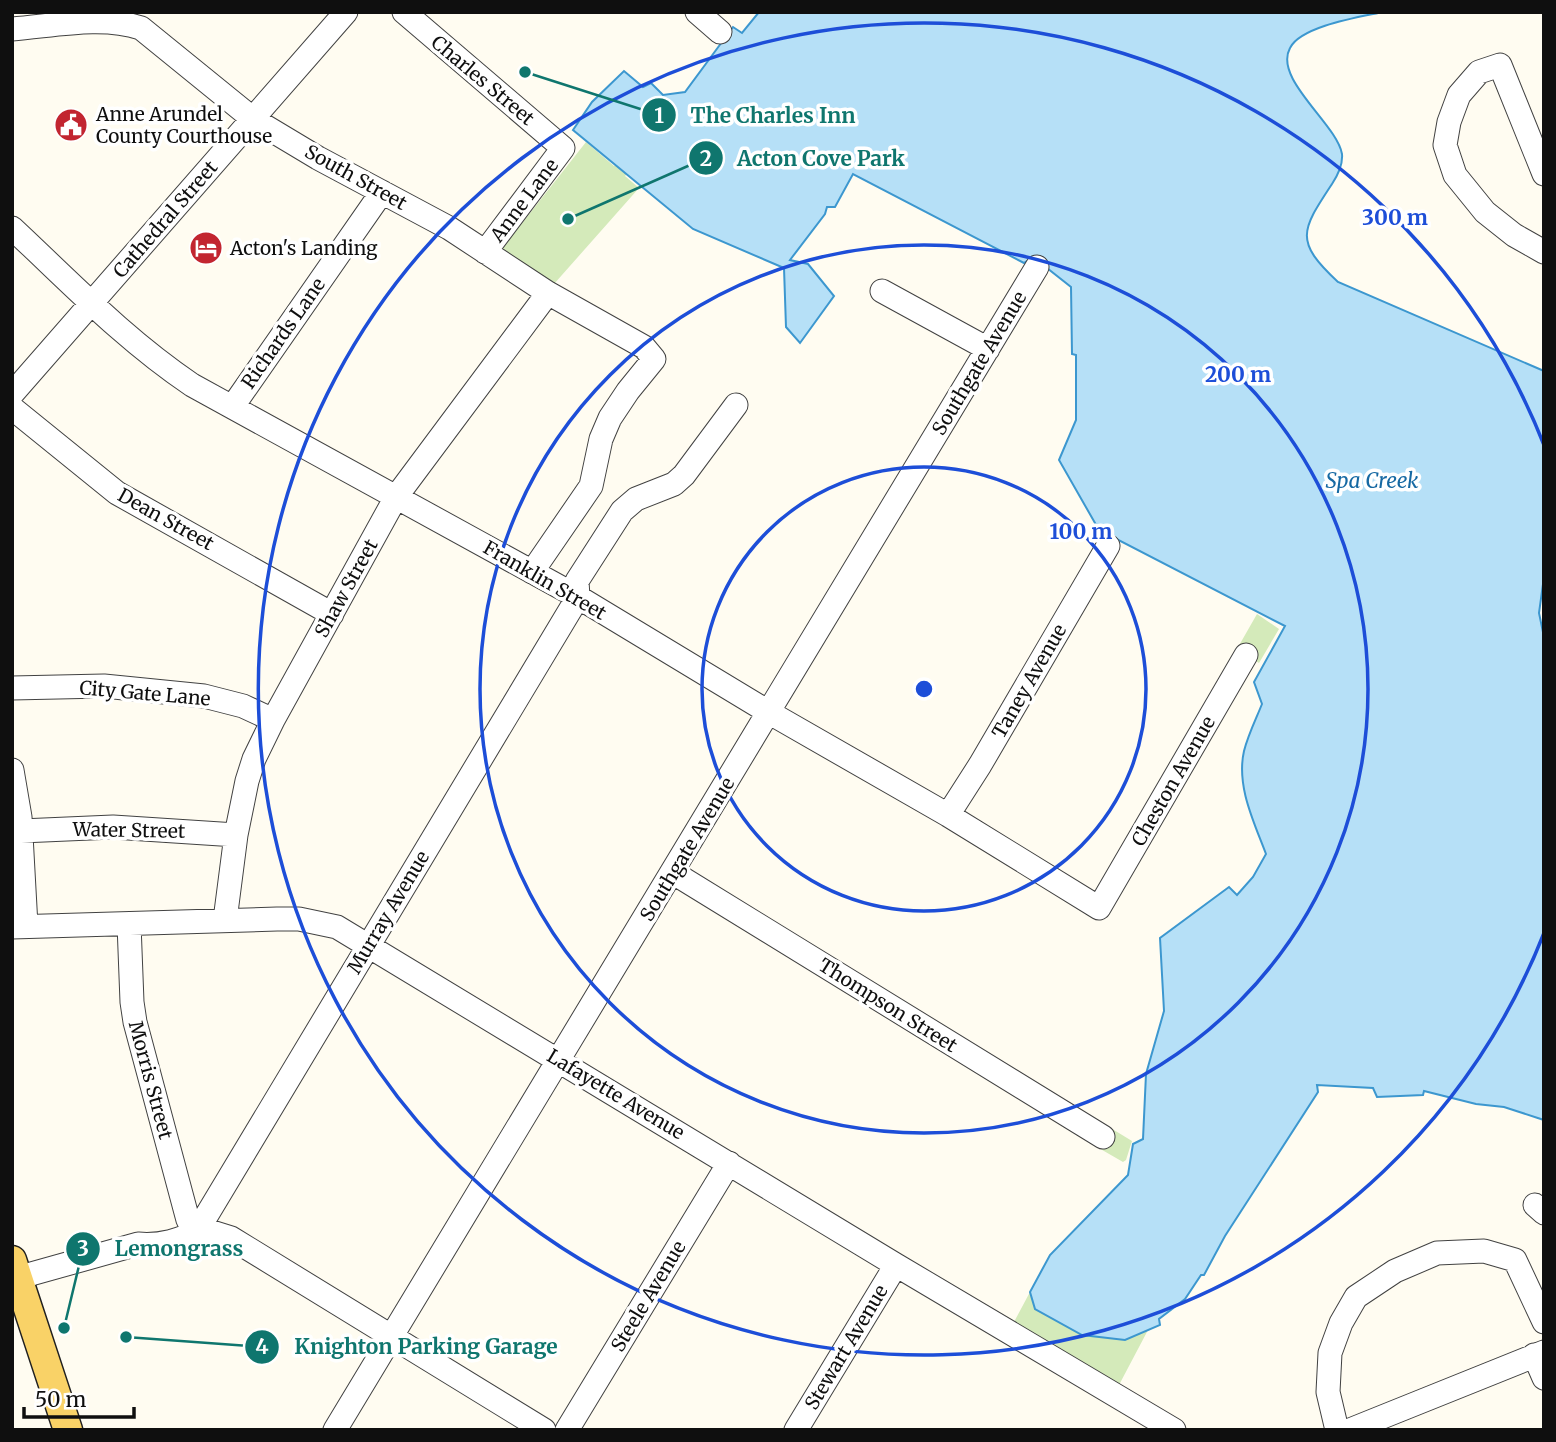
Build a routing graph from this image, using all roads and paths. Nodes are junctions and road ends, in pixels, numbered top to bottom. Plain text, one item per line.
1 (346, 12) edge
2 (404, 12) edge
3 (697, 12) edge
4 (12, 29) edge
5 (720, 32) dead end
6 (253, 118) junction
7 (563, 148) joint
8 (1544, 174) edge
9 (382, 192) junction
10 (12, 228) edge
11 (1544, 251) edge
12 (485, 252) junction
13 (1037, 267) dead end
14 (882, 291) dead end
15 (548, 293) junction
16 (91, 305) junction
17 (988, 349) junction
18 (12, 394) edge
19 (736, 405) dead end
20 (233, 406) junction
21 (12, 408) edge
22 (396, 496) junction
23 (1108, 546) dead end
24 (533, 572) junction
25 (578, 597) junction
26 (332, 614) junction
27 (1246, 655) dead end
28 (12, 688) edge
29 (770, 713) junction
30 (273, 720) junction
31 (12, 770) edge
32 (948, 815) junction
33 (21, 831) junction
34 (236, 835) junction
35 (672, 872) junction
36 (1099, 908) joint
37 (225, 920) junction
38 (129, 924) junction
39 (19, 926) edge
40 (368, 944) junction
41 (559, 1059) junction
42 (1103, 1137) dead end
43 (729, 1163) junction
44 (200, 1228) junction
45 (896, 1265) junction
46 (15, 1271) edge
47 (1544, 1322) edge
48 (392, 1338) junction
49 (1539, 1353) edge
50 (1544, 1378) edge
51 (68, 1430) edge
52 (335, 1430) edge
53 (544, 1430) edge
54 (567, 1430) edge
55 (796, 1430) edge
56 (1174, 1430) edge
57 (1337, 1430) edge
58 (1350, 1430) edge

1 - 6 street, Cathedral Street
2 - 7 street, Charles Street
3 - 5 street
4 - 6 street, South Street
6 - 9 street, South Street
6 - 16 street, Cathedral Street
7 - 12 street, Anne Lane
8 - 11 street
9 - 12 street, South Street
9 - 20 street, Richards Lane
10 - 16 street, Franklin Street
12 - 15 street, South Street
13 - 17 street, Southgate Avenue
14 - 17 street
15 - 22 street, Shaw Street
15 - 24 street, South Street
16 - 18 street, Cathedral Street
16 - 20 street, Franklin Street
17 - 29 street, Southgate Avenue
19 - 25 street, Murray Avenue
20 - 22 street, Franklin Street
21 - 26 street, Dean Street
22 - 24 street, Franklin Street
22 - 26 street, Shaw Street
23 - 32 street, Taney Avenue
24 - 25 street, Franklin Street
25 - 29 street, Franklin Street
25 - 40 street, Murray Avenue
26 - 30 street, Shaw Street
27 - 36 street, Cheston Avenue
28 - 30 street, City Gate Lane
29 - 32 street, Franklin Street
29 - 35 street, Southgate Avenue
30 - 34 street, Shaw Street
31 - 33 street
32 - 36 street, Franklin Street
33 - 34 street, Water Street
33 - 39 street
34 - 37 street, Shaw Street
35 - 41 street, Southgate Avenue
35 - 42 street, Thompson Street
37 - 38 street, Lafayette Avenue
37 - 40 street, Lafayette Avenue
38 - 39 street, Lafayette Avenue
38 - 44 street, Morris Street
40 - 41 street, Lafayette Avenue
40 - 44 street, Murray Avenue
41 - 43 street, Lafayette Avenue
41 - 48 street, Southgate Avenue
43 - 45 street, Lafayette Avenue
43 - 54 street, Steele Avenue
44 - 46 street
44 - 48 street
45 - 55 street, Stewart Avenue
45 - 56 street, Lafayette Avenue
46 - 51 main road
47 - 57 street
48 - 52 street, Southgate Avenue
48 - 53 street
49 - 50 street
49 - 58 street

